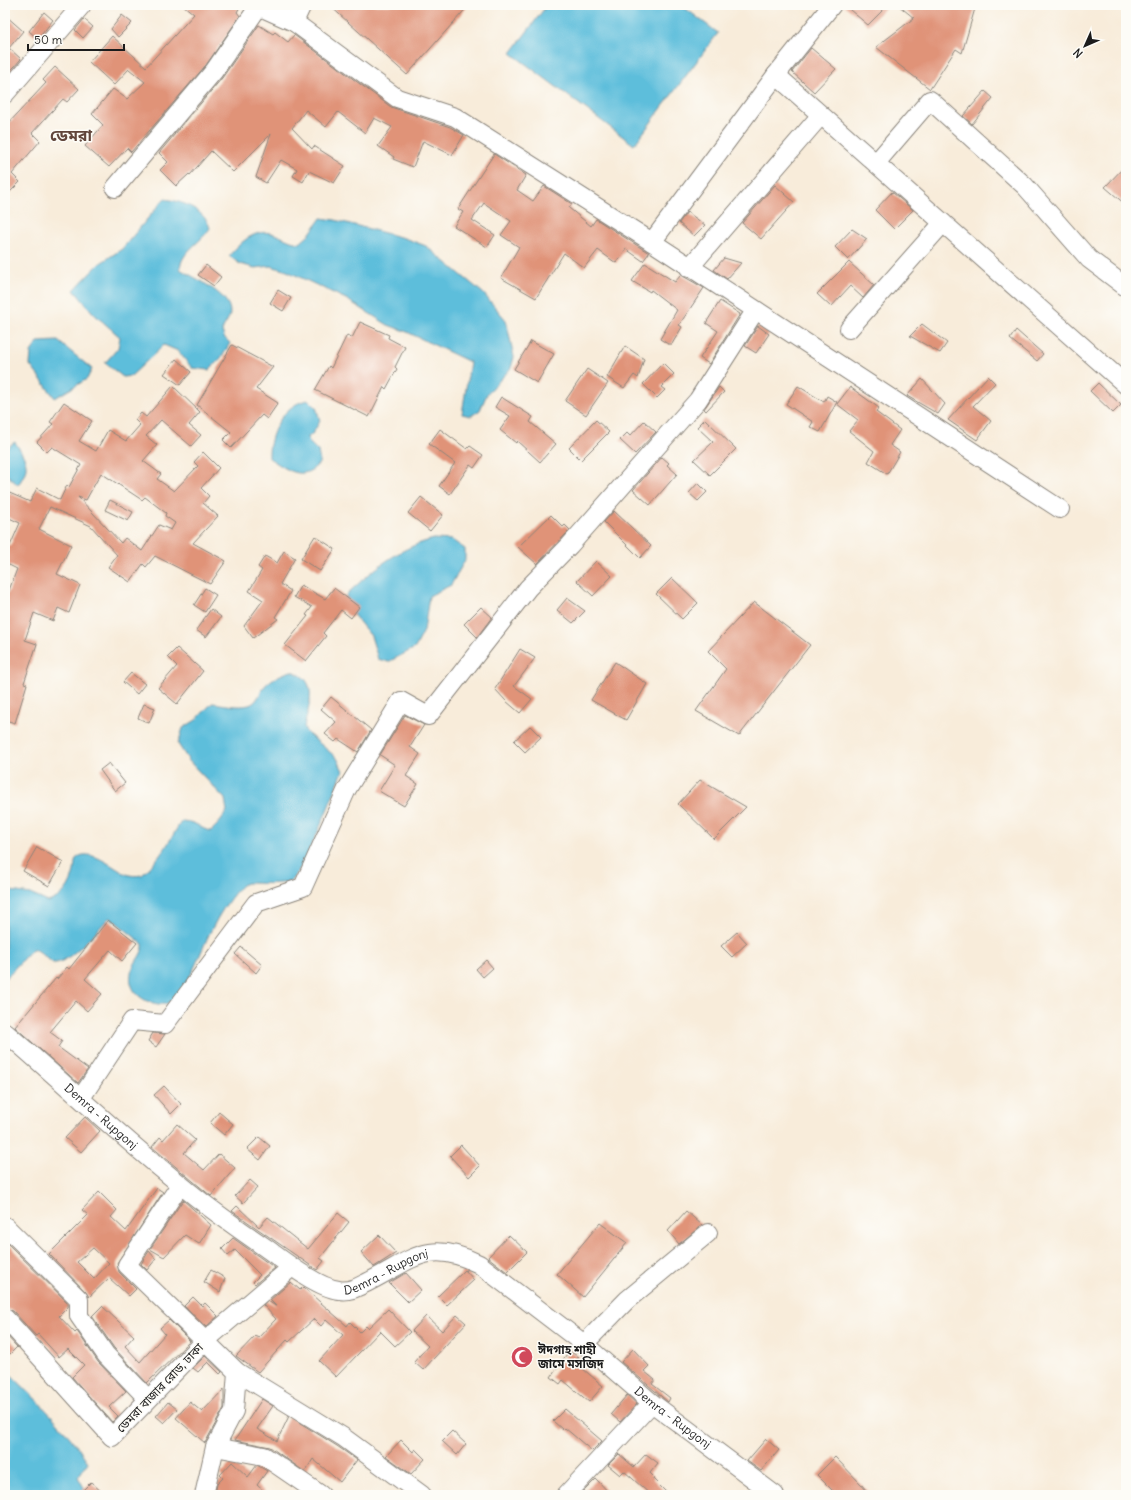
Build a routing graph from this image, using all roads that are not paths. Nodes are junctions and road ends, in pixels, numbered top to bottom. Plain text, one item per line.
1 (82, 5) edge
2 (302, 5) edge
3 (832, 5) edge
4 (258, 6) edge
5 (294, 22) junction
6 (776, 75) junction
7 (5, 94) edge
8 (821, 114) junction
9 (876, 163) junction
10 (115, 188) dead end
11 (943, 223) junction
12 (652, 242) junction
13 (690, 268) junction
14 (1126, 287) edge
15 (755, 311) junction
16 (849, 329) dead end
17 (1126, 386) edge
18 (1060, 509) dead end
19 (5, 1032) edge
20 (80, 1098) junction
21 (180, 1185) junction
22 (5, 1226) edge
23 (708, 1233) dead end
24 (292, 1267) junction
25 (5, 1318) edge
26 (206, 1341) junction
27 (584, 1344) junction
28 (237, 1372) junction
29 (148, 1399) junction
30 (652, 1403) junction
31 (215, 1447) junction
32 (773, 1494) edge
33 (204, 1495) edge
34 (321, 1495) edge
35 (422, 1495) edge
36 (566, 1495) edge

1 - 7 street
2 - 5 street
3 - 6 street
4 - 5 street
4 - 10 street
5 - 12 street
6 - 8 street
6 - 12 street
8 - 9 street
8 - 13 street
9 - 11 street
9 - 14 street
11 - 16 street
11 - 17 street
12 - 13 street
13 - 15 street
15 - 18 street
15 - 20 street
19 - 20 street, Demra - Rupgonj
20 - 21 street, Demra - Rupgonj
21 - 24 street, Demra - Rupgonj
21 - 26 street
22 - 29 street
23 - 27 street
24 - 26 street, ডেমরা বাজার রোড, ঢাকা
24 - 27 street, Demra - Rupgonj
25 - 29 street, ডেমরা বাজার রোড, ঢাকা
26 - 28 street
26 - 29 street, ডেমরা বাজার রোড, ঢাকা
27 - 30 street, Demra - Rupgonj
28 - 31 street
28 - 35 street
30 - 32 street, Demra - Rupgonj
30 - 36 street
31 - 33 street
31 - 34 street

